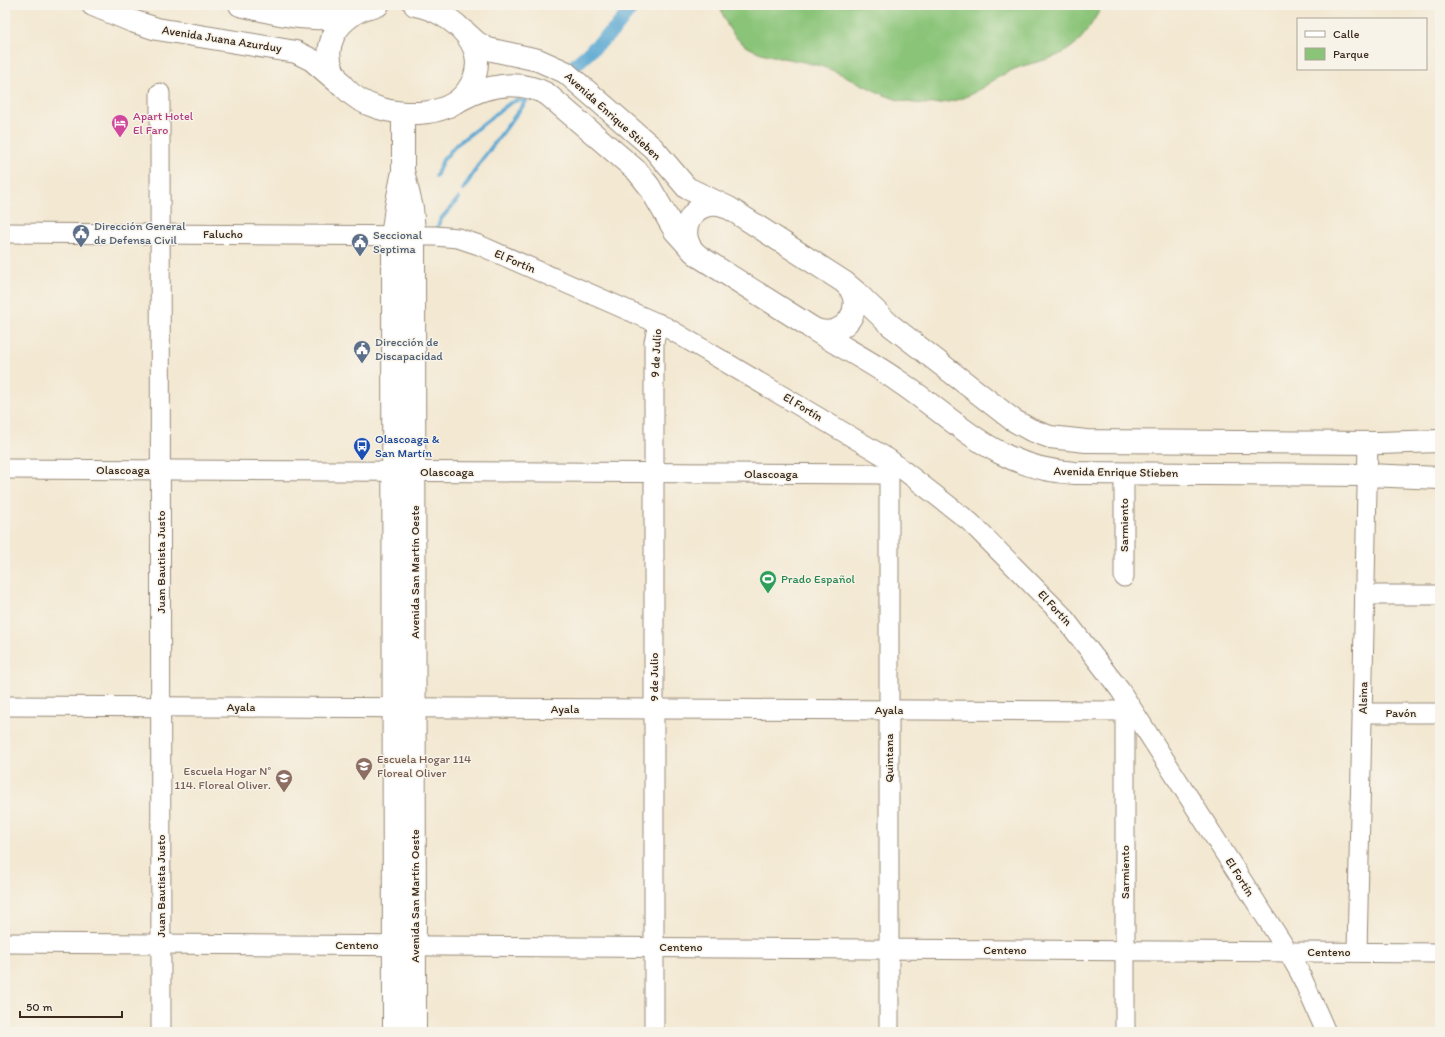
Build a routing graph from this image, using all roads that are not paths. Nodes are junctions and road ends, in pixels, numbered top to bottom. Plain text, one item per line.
1 (93, 5) edge
2 (240, 5) edge
3 (378, 5) edge
4 (415, 5) edge
5 (353, 14) junction
6 (465, 32) junction
7 (344, 87) junction
8 (160, 93) dead end
9 (594, 96) junction
10 (455, 102) junction
11 (403, 113) junction
12 (575, 117) junction
13 (729, 208) junction
14 (5, 233) edge
15 (160, 234) junction
16 (404, 236) junction
17 (693, 251) junction
18 (844, 282) junction
19 (658, 323) junction
20 (810, 327) junction
21 (1440, 441) edge
22 (1368, 443) junction
23 (889, 467) junction
24 (5, 469) edge
25 (161, 470) junction
26 (404, 471) junction
27 (654, 473) junction
28 (1124, 474) junction
29 (1367, 475) junction
30 (1440, 478) edge
31 (1124, 577) dead end
32 (1365, 595) junction
33 (1440, 595) edge
34 (5, 706) edge
35 (161, 707) junction
36 (404, 708) junction
37 (654, 709) junction
38 (1129, 709) junction
39 (889, 710) junction
40 (1362, 713) junction
41 (1440, 713) edge
42 (5, 943) edge
43 (161, 944) junction
44 (404, 946) junction
45 (654, 947) junction
46 (889, 949) junction
47 (1125, 951) junction
48 (1288, 952) junction
49 (1357, 952) junction
50 (1440, 953) edge
51 (161, 1032) edge
52 (394, 1032) edge
53 (415, 1032) edge
54 (654, 1032) edge
55 (889, 1032) edge
56 (1125, 1032) edge
57 (1326, 1032) edge

1 - 7 main road, Avenida Juana Azurduy
2 - 5 main road
3 - 5 main road
4 - 6 main road, Avenida Enrique Stieben
5 - 7 main road
6 - 9 main road, Avenida Enrique Stieben
6 - 10 main road
7 - 11 main road, Avenida Juana Azurduy
8 - 15 street, Juan Bautista Justo
9 - 12 main road
9 - 13 main road, Avenida Enrique Stieben
10 - 11 main road, Avenida Juana Azurduy
10 - 12 main road, Avenida Juana Azurduy
11 - 16 main road, Avenida San Martín Oeste
12 - 17 main road, Avenida Juana Azurduy
13 - 17 main road, Avenida Enrique Stieben
13 - 18 main road, Avenida Enrique Stieben
14 - 15 street, Falucho
15 - 16 street, Falucho
15 - 25 street, Juan Bautista Justo
16 - 19 street, El Fortín
16 - 26 main road, Avenida San Martín Oeste
17 - 20 main road, Avenida Enrique Stieben
18 - 20 main road, Avenida Enrique Stieben
18 - 22 main road, Avenida Enrique Stieben
19 - 23 street, El Fortín
19 - 27 street, 9 de Julio
20 - 28 main road, Avenida Enrique Stieben
21 - 22 main road, Avenida Enrique Stieben
22 - 29 street, Alsina
23 - 27 street, Olascoaga
23 - 38 street, El Fortín
23 - 39 street, Quintana
24 - 25 street, Olascoaga
25 - 26 street, Olascoaga
25 - 35 street, Juan Bautista Justo
26 - 27 street, Olascoaga
26 - 36 main road, Avenida San Martín Oeste
27 - 37 street, 9 de Julio
28 - 29 main road, Avenida Enrique Stieben
28 - 31 street, Sarmiento
29 - 30 main road, Avenida Enrique Stieben
29 - 32 street, Alsina
32 - 33 street
32 - 40 street, Alsina
34 - 35 street, Ayala
35 - 36 street, Ayala
35 - 43 street, Juan Bautista Justo
36 - 37 street, Ayala
36 - 44 main road, Avenida San Martín Oeste
37 - 39 street, Ayala
37 - 45 street, 9 de Julio
38 - 39 street, Ayala
38 - 47 street, Sarmiento
38 - 48 street, El Fortín
39 - 46 street, Quintana
40 - 41 street, Pavón
40 - 49 street, Alsina
42 - 43 street, Centeno
43 - 44 street, Centeno
43 - 51 street, Juan Bautista Justo
44 - 45 street, Centeno
44 - 52 main road, Avenida San Martín Oeste
44 - 53 main road, Avenida San Martín Oeste
45 - 46 street, Centeno
45 - 54 street, 9 de Julio
46 - 47 street, Centeno
46 - 55 street, Quintana
47 - 48 street, Centeno
47 - 56 street, Sarmiento
48 - 49 street, Centeno
48 - 57 street, El Fortín
49 - 50 street, Centeno

